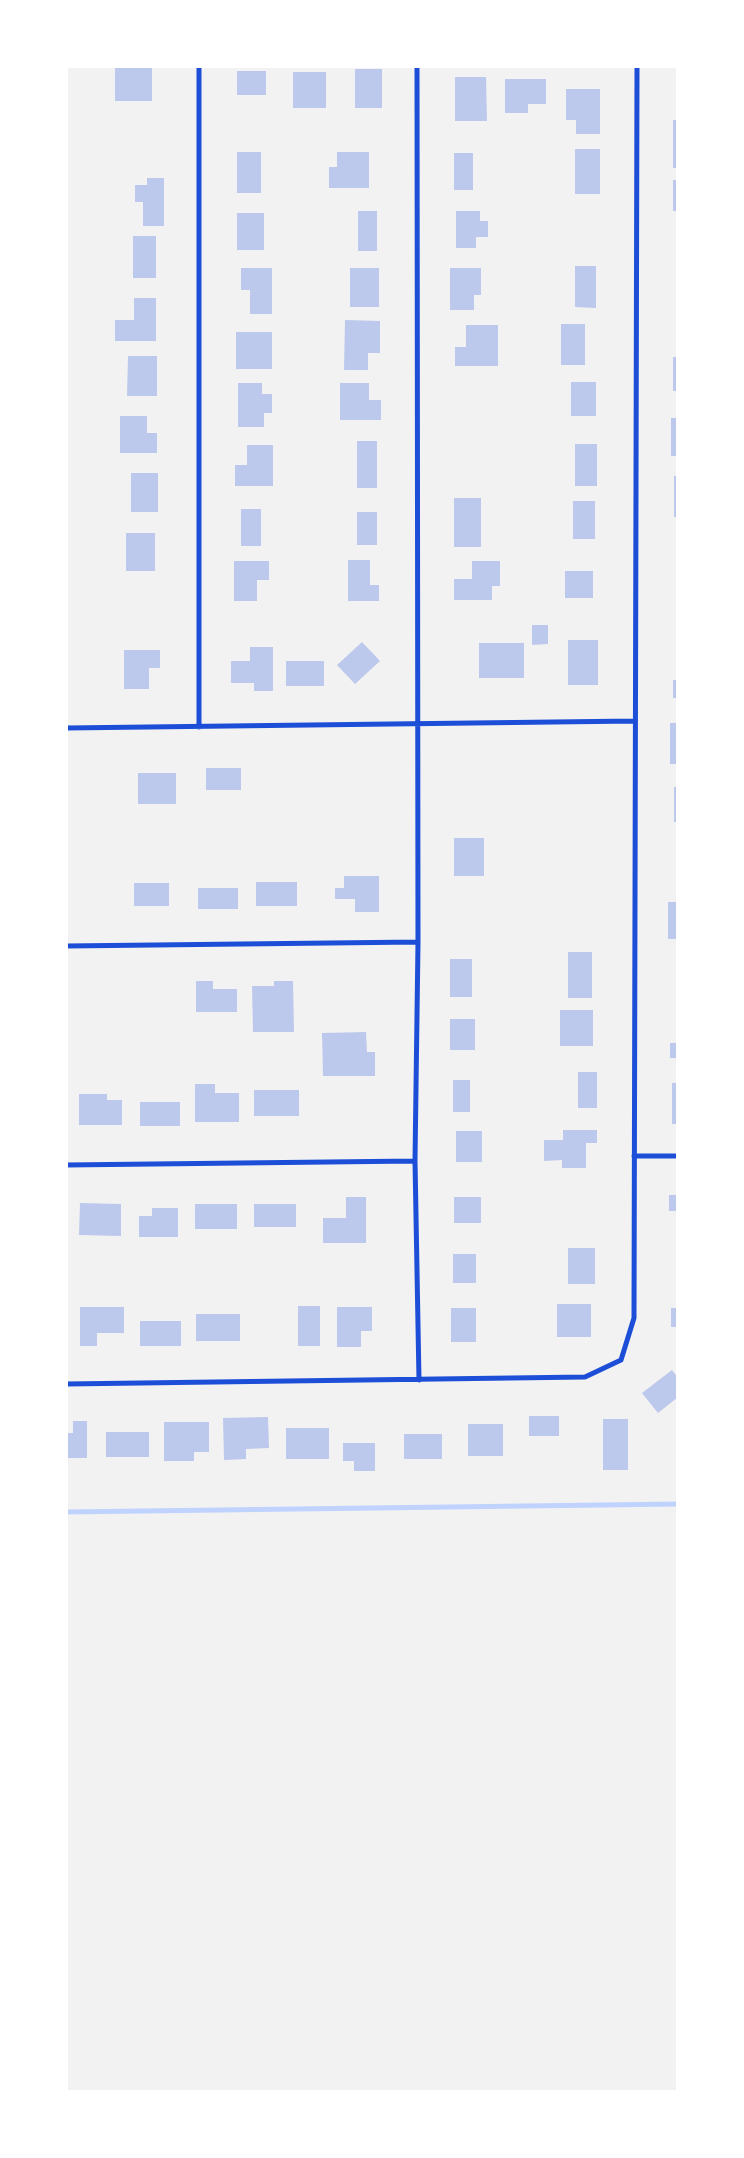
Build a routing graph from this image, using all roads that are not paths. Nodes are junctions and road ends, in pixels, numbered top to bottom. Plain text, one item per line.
1 (199, 66) edge
2 (417, 66) edge
3 (637, 66) edge
4 (635, 722) junction
5 (417, 723) junction
6 (199, 727) junction
7 (66, 728) edge
8 (418, 942) junction
9 (66, 946) edge
10 (634, 1156) junction
11 (678, 1156) edge
12 (415, 1161) junction
13 (66, 1165) edge
14 (419, 1380) junction
15 (66, 1384) edge

1 - 6 street
2 - 5 street
3 - 4 street
4 - 5 street
4 - 10 street
5 - 6 street
5 - 8 street
6 - 7 street
8 - 9 street
8 - 12 street
10 - 11 street
10 - 14 street
12 - 13 street
12 - 14 street
14 - 15 street

